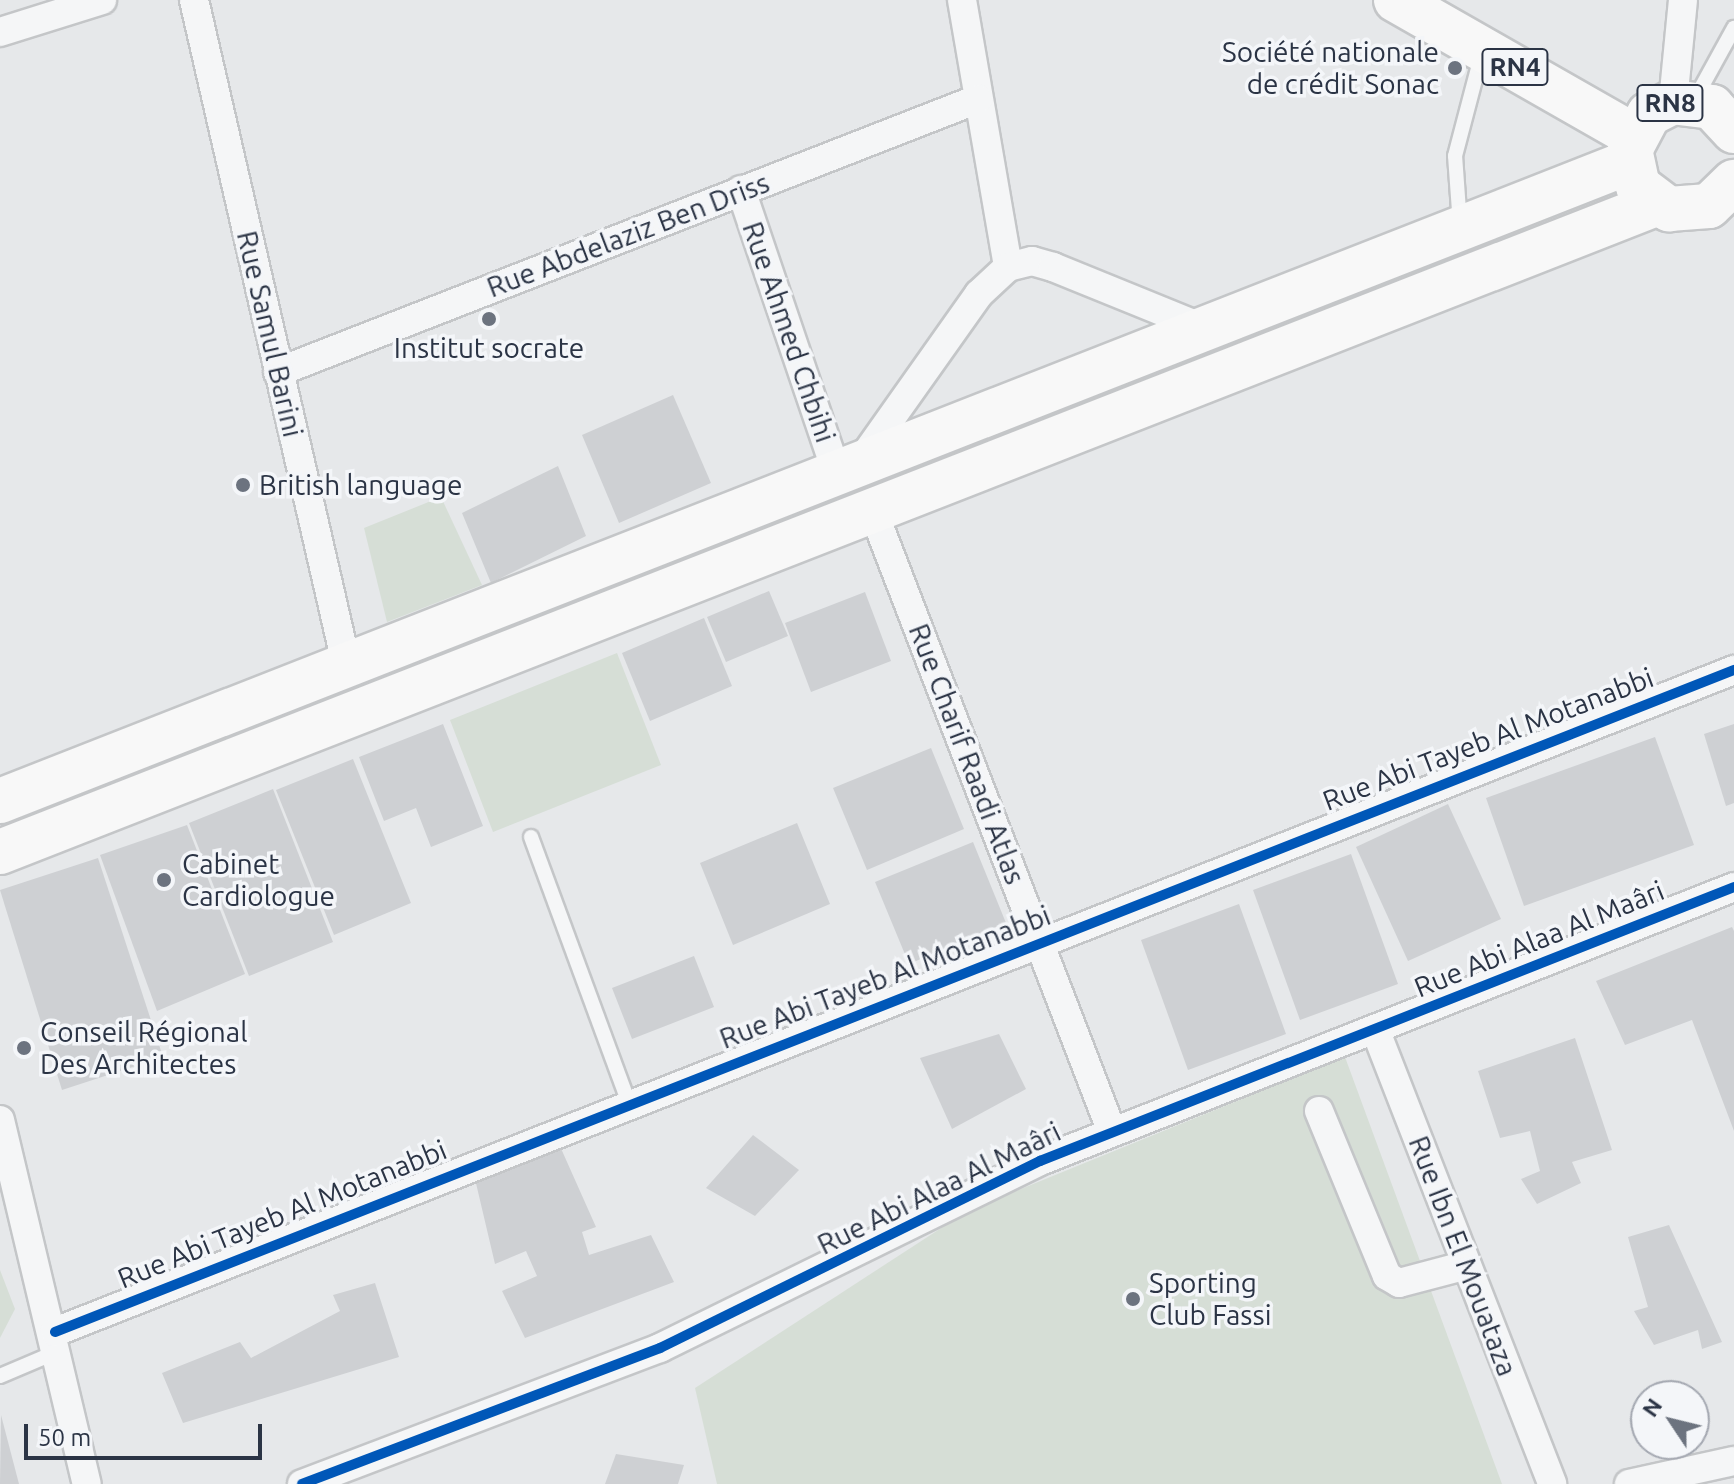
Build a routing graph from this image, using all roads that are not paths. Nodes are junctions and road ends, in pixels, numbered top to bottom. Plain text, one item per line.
1 (102, 0) edge
2 (194, 0) edge
3 (962, 0) edge
4 (1396, 0) edge
5 (1683, 0) edge
6 (1734, 28) edge
7 (0, 32) edge
8 (1483, 49) junction
9 (978, 99) junction
10 (1713, 114) edge
11 (1632, 149) junction
12 (741, 190) junction
13 (1730, 196) edge
14 (1656, 204) junction
15 (1461, 229) junction
16 (1008, 267) junction
17 (1208, 330) junction
18 (278, 372) junction
19 (847, 470) junction
20 (873, 511) junction
21 (347, 667) junction
22 (1734, 670) edge
23 (0, 801) edge
24 (531, 837) dead end
25 (0, 852) edge
26 (1734, 887) edge
27 (1041, 943) junction
28 (1375, 1029) junction
29 (628, 1101) junction
30 (1319, 1111) dead end
31 (0, 1120) edge
32 (1112, 1132) junction
33 (1467, 1265) junction
34 (57, 1341) junction
35 (0, 1376) edge
36 (1734, 1461) edge
37 (87, 1484) edge
38 (302, 1484) edge
39 (1552, 1484) edge
40 (1629, 1484) edge

1 - 7 street
2 - 18 street, Rue Samul Barini
3 - 9 street
4 - 8 main road, RN4
5 - 10 street
6 - 10 lane
8 - 11 main road, RN4
8 - 15 lane
9 - 12 street, Rue Abdelaziz Ben Driss
9 - 16 street
10 - 11 main road, RN8
11 - 14 main road, RN8
11 - 15 main road
12 - 18 street, Rue Abdelaziz Ben Driss
12 - 19 street, Rue Ahmed Chbihi
13 - 14 main road
14 - 20 main road
15 - 17 main road
16 - 17 street
16 - 19 street
17 - 19 main road
18 - 21 street, Rue Samul Barini
19 - 21 main road
20 - 25 main road
20 - 27 street, Rue Charif Raadi Atlas
21 - 23 main road
22 - 27 street, Rue Abi Tayeb Al Motanabbi
24 - 29 lane
26 - 28 street, Rue Abi Alaa Al Maâri
27 - 29 street, Rue Abi Tayeb Al Motanabbi
27 - 32 street, Rue Charif Raadi Atlas
28 - 32 street, Rue Abi Alaa Al Maâri
28 - 33 street, Rue Ibn El Mouataza
29 - 34 street, Rue Abi Tayeb Al Motanabbi
30 - 33 street
31 - 34 street
32 - 38 street, Rue Abi Alaa Al Maâri
33 - 39 street, Rue Ibn El Mouataza
34 - 35 lane
34 - 37 street
36 - 40 street

